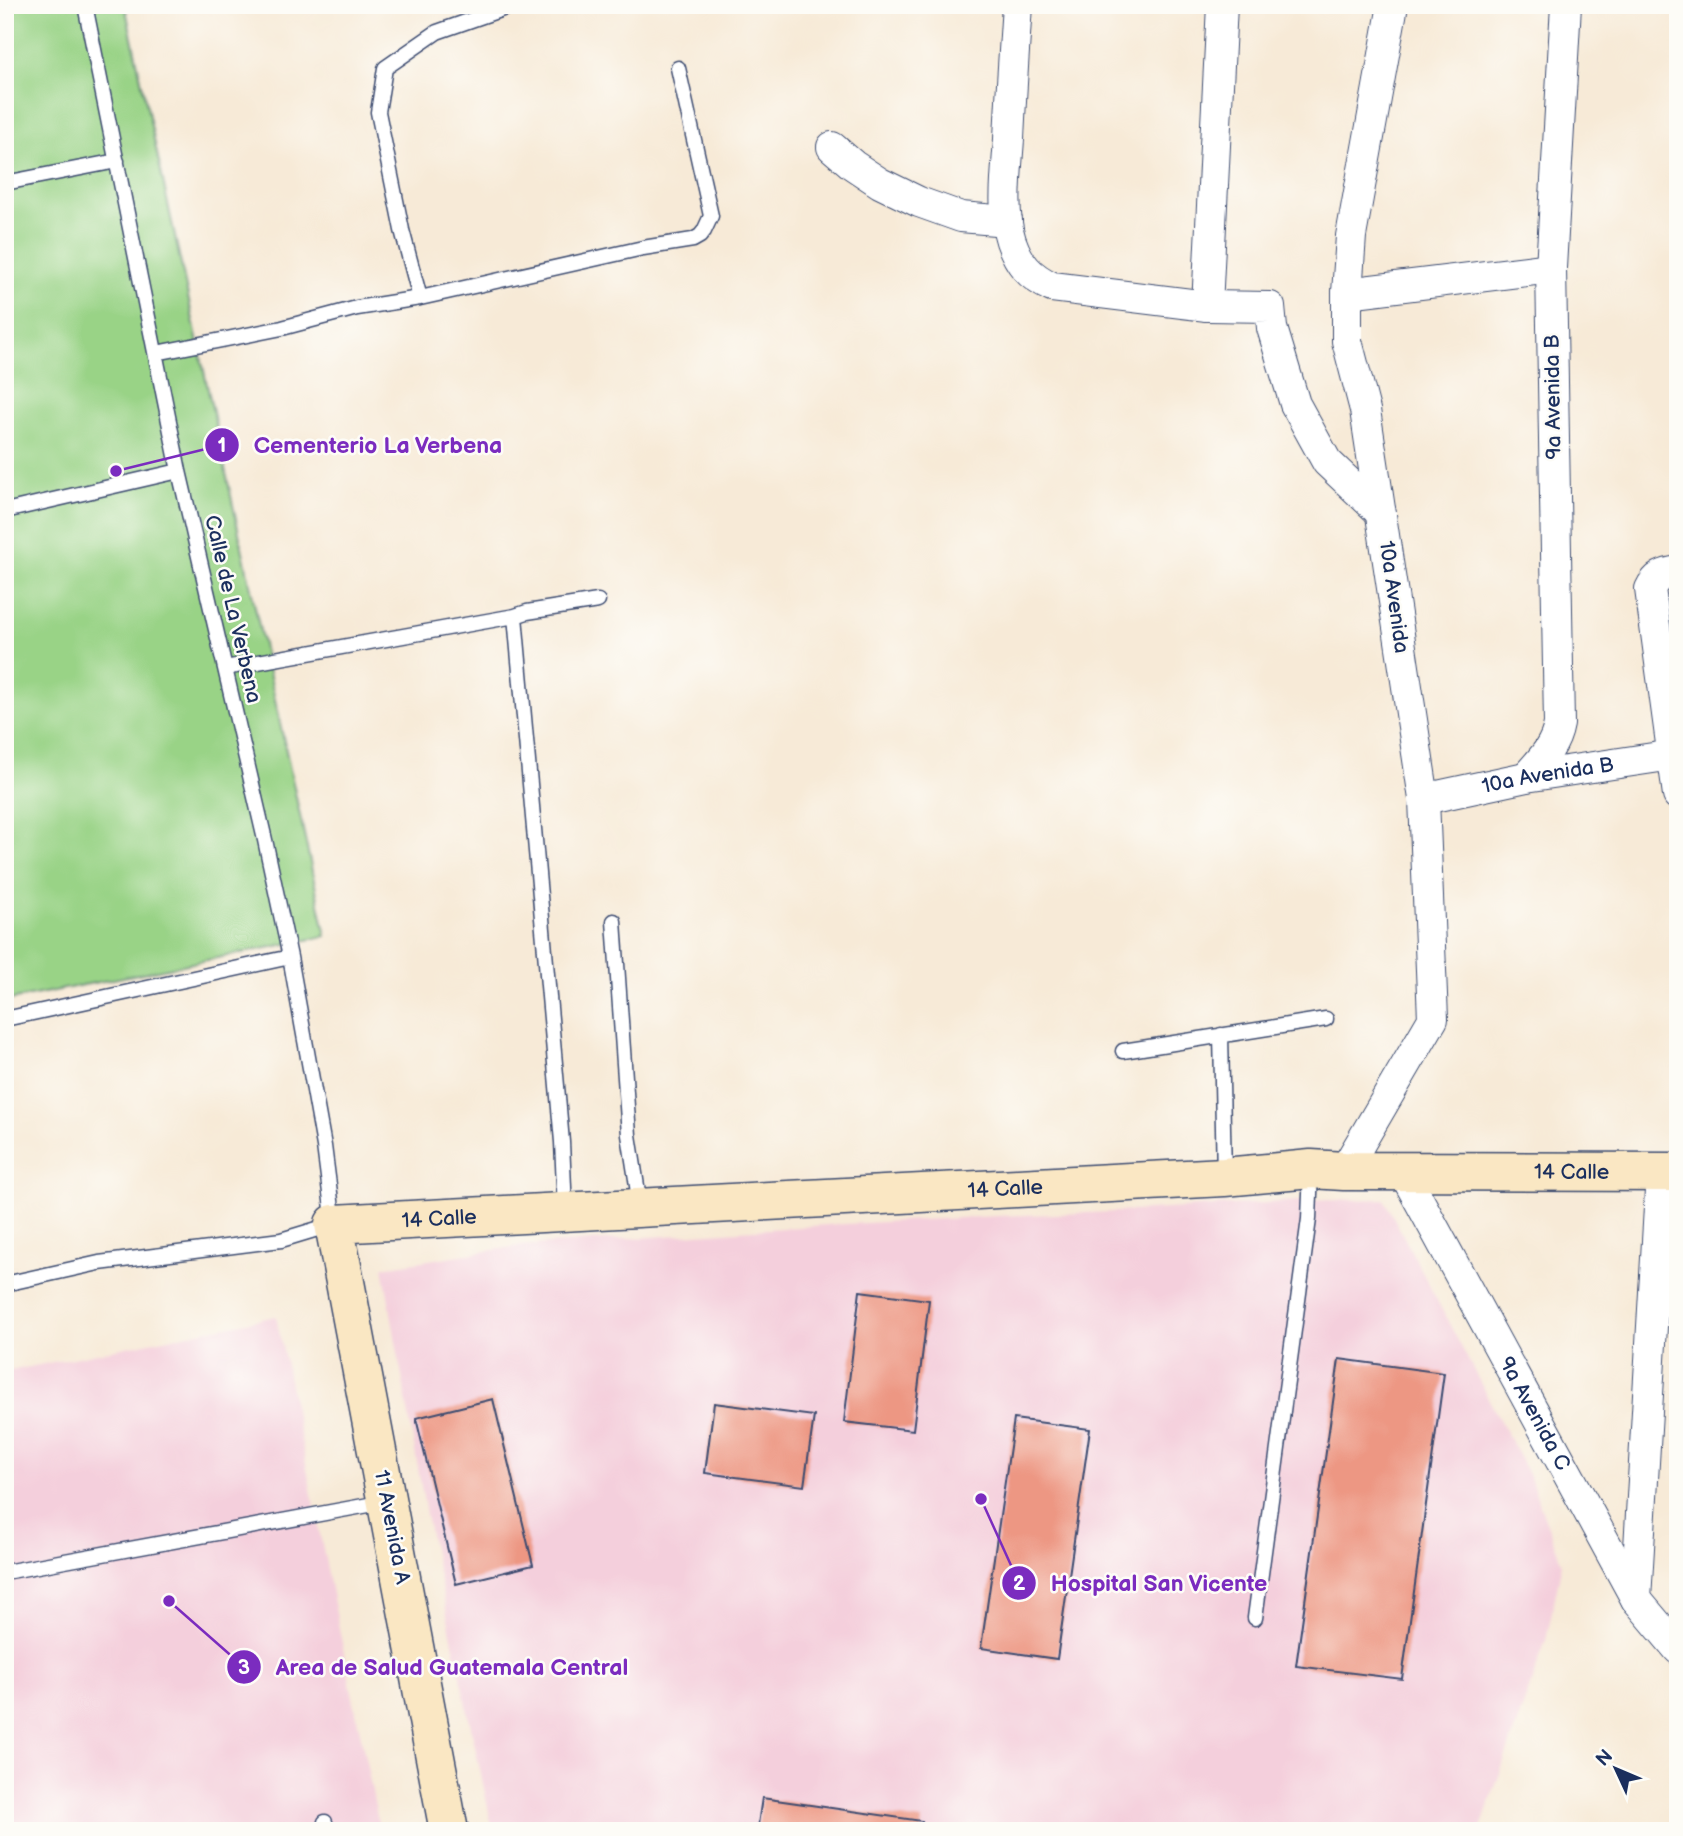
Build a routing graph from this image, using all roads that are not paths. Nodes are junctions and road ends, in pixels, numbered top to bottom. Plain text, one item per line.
1 (85, 5) edge
2 (514, 5) edge
3 (1017, 5) edge
4 (1222, 5) edge
5 (1393, 5) edge
6 (1566, 5) edge
7 (678, 68) dead end
8 (832, 147) dead end
9 (117, 161) junction
10 (5, 183) edge
11 (1007, 221) junction
12 (1551, 268) junction
13 (1347, 293) junction
14 (420, 298) junction
15 (1207, 306) junction
16 (156, 353) junction
17 (179, 471) junction
18 (5, 510) edge
19 (1381, 513) junction
20 (1678, 570) edge
21 (598, 601) dead end
22 (514, 616) junction
23 (225, 668) junction
24 (1673, 755) junction
25 (1526, 778) junction
26 (1678, 795) edge
27 (1424, 799) junction
28 (614, 921) dead end
29 (290, 957) junction
30 (5, 1018) edge
31 (1326, 1019) dead end
32 (1221, 1035) junction
33 (1123, 1051) dead end
34 (1328, 1170) junction
35 (1403, 1171) junction
36 (1669, 1173) edge
37 (1224, 1177) junction
38 (640, 1207) junction
39 (565, 1212) junction
40 (334, 1224) junction
41 (5, 1283) edge
42 (387, 1501) junction
43 (5, 1572) edge
44 (1636, 1600) junction
45 (1255, 1618) dead end
46 (1678, 1649) edge
47 (450, 1831) edge

1 - 9 lane, Calle de La Verbena
2 - 14 lane
3 - 11 street
4 - 15 street
5 - 13 street, 10a Avenida
6 - 12 street, 9a Avenida B
7 - 14 lane
8 - 11 street
9 - 10 lane
9 - 16 lane, Calle de La Verbena
11 - 15 street
12 - 13 street
12 - 25 street, 9a Avenida B
13 - 19 street, 10a Avenida
14 - 16 lane
15 - 19 street
16 - 17 lane, Calle de La Verbena
17 - 18 lane
17 - 23 lane, Calle de La Verbena
19 - 27 street, 10a Avenida
20 - 24 street
21 - 22 lane
22 - 23 lane
22 - 39 lane
23 - 29 lane, Calle de La Verbena
24 - 25 street, 10a Avenida B
24 - 26 street
25 - 27 street, 10a Avenida B
27 - 34 street, 10a Avenida
28 - 38 lane
29 - 30 lane
29 - 40 lane, Calle de La Verbena
31 - 32 lane
32 - 33 lane
32 - 37 lane
34 - 35 street, 14 Calle
34 - 37 street, 14 Calle
34 - 45 lane
35 - 36 street, 14 Calle
35 - 44 street, 9a Avenida C
36 - 44 street
37 - 38 street, 14 Calle
38 - 39 street, 14 Calle
39 - 40 street, 14 Calle
40 - 41 lane
40 - 42 street, 11 Avenida A
42 - 43 lane
42 - 47 street, 11 Avenida A
44 - 46 street, 9a Avenida C

